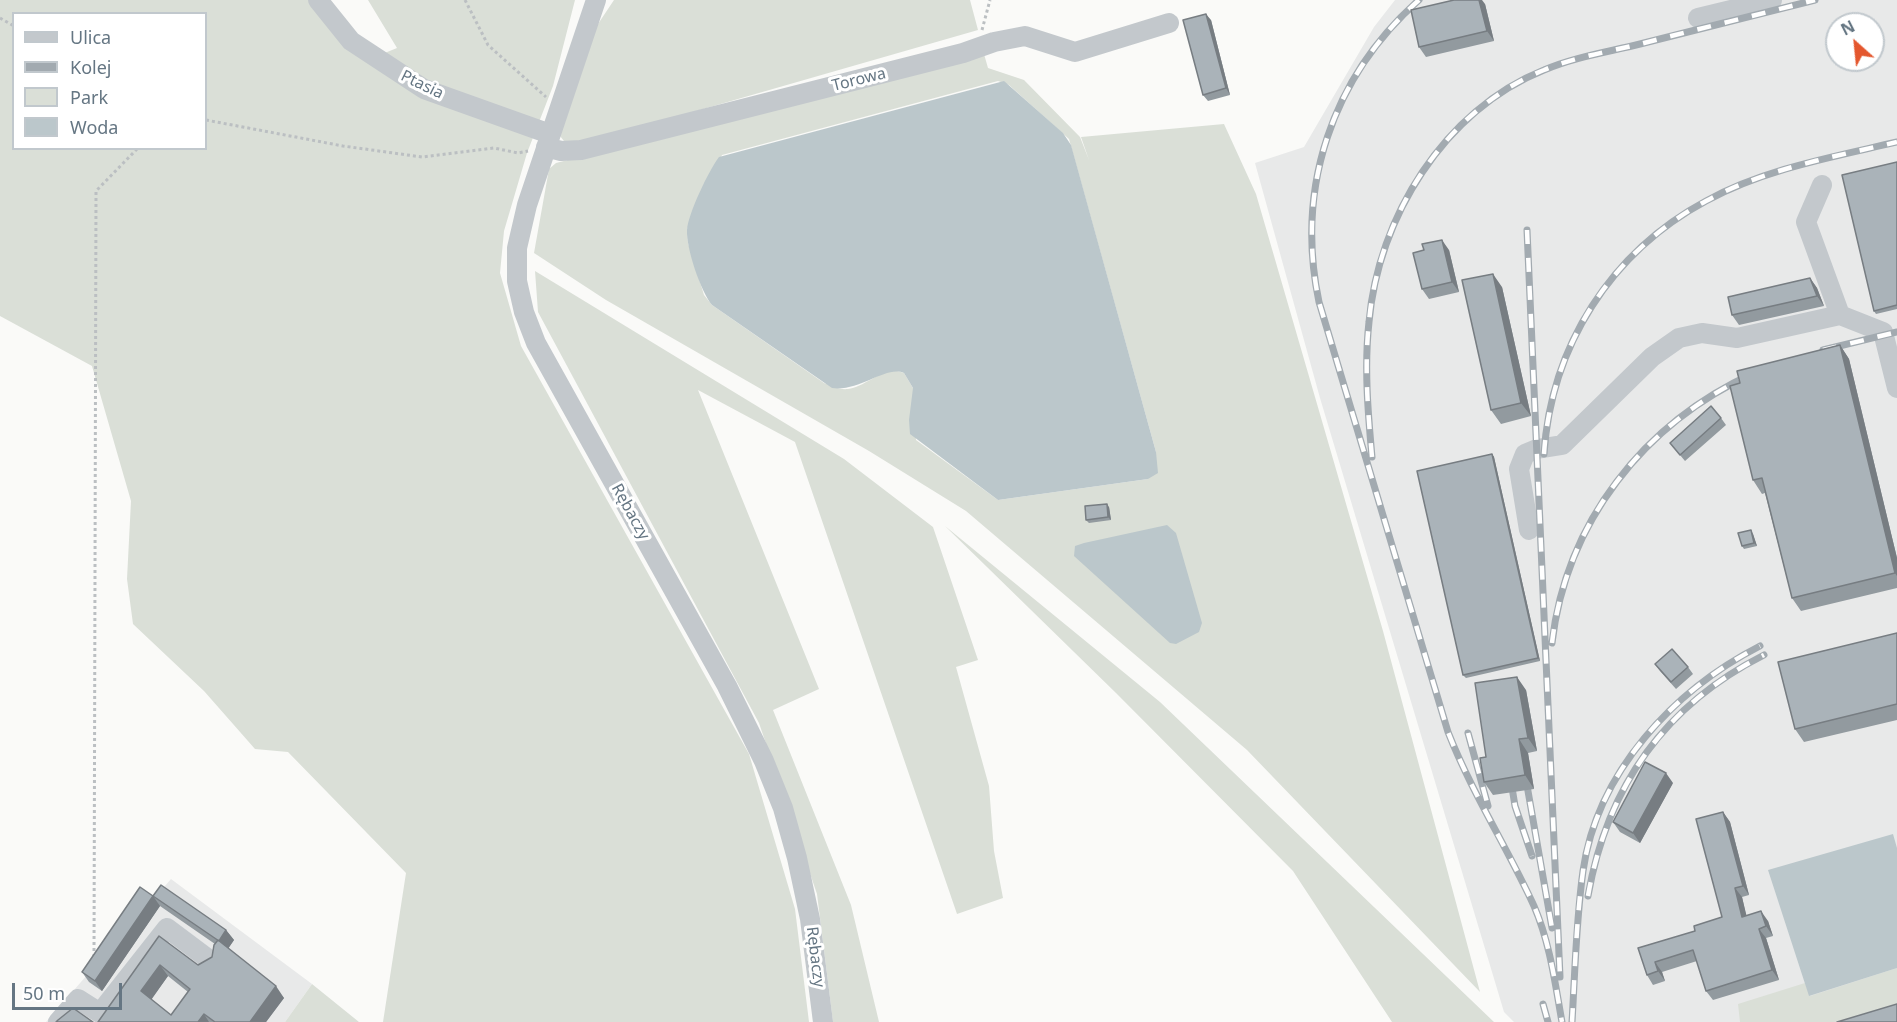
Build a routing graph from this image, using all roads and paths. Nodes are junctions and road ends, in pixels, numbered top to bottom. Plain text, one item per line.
1 (318, 0) edge
2 (465, 0) edge
3 (596, 0) edge
4 (990, 0) edge
5 (1772, 0) edge
6 (1698, 18) dead end
7 (1169, 23) dead end
8 (981, 47) junction
9 (560, 107) junction
10 (207, 120) edge
11 (544, 144) junction
12 (136, 150) edge
13 (1822, 185) dead end
14 (1840, 315) junction
15 (1897, 388) edge
16 (1529, 530) dead end
17 (211, 961) edge
18 (88, 966) edge
19 (58, 1022) edge
20 (823, 1022) edge

1 - 11 street, Ptasia
2 - 9 path
3 - 9 street, Rębaczy
4 - 8 path
5 - 6 street
7 - 8 street, Torowa
8 - 11 street, Torowa
9 - 11 street, Rębaczy
10 - 11 path
11 - 20 street, Rębaczy
12 - 18 path
13 - 14 street
14 - 15 street
14 - 16 street
17 - 19 street

